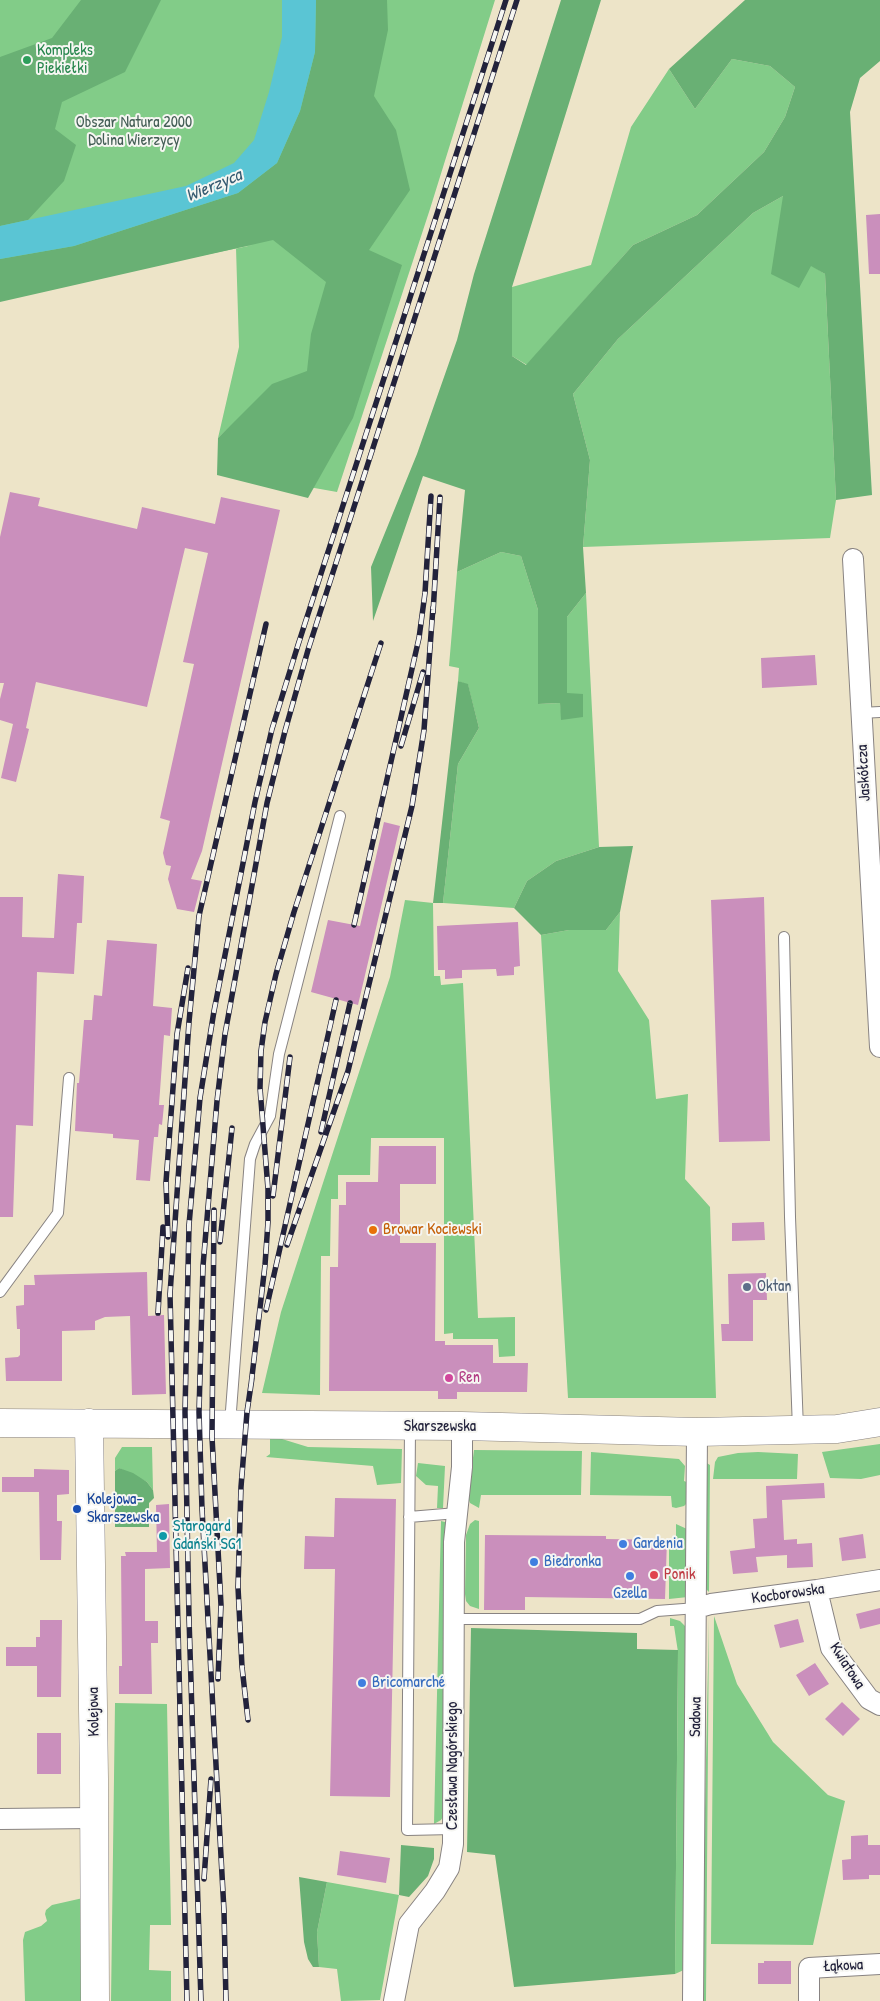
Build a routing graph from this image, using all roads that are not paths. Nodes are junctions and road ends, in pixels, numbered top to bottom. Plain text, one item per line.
1 (853, 559) dead end
2 (870, 712) edge
3 (340, 816) dead end
4 (784, 937) dead end
5 (880, 1047) edge
6 (69, 1078) dead end
7 (0, 1292) edge
8 (880, 1422) edge
9 (89, 1423) junction
10 (0, 1424) edge
11 (230, 1425) junction
12 (410, 1426) junction
13 (462, 1426) junction
14 (798, 1430) junction
15 (697, 1432) junction
16 (457, 1513) junction
17 (409, 1517) junction
18 (880, 1580) edge
19 (817, 1590) junction
20 (697, 1608) junction
21 (453, 1619) junction
22 (880, 1705) edge
23 (94, 1818) junction
24 (0, 1819) edge
25 (453, 1829) junction
26 (880, 1964) edge
27 (95, 2001) edge
28 (394, 2001) edge
29 (694, 2001) edge
30 (809, 2001) edge

1 - 2 street, Jaskółcza
2 - 5 street, Jaskółcza
3 - 11 lane
4 - 14 lane
6 - 7 lane
8 - 14 main road, Skarszewska
9 - 10 main road, Skarszewska
9 - 11 main road, Skarszewska
9 - 23 main road, Kolejowa
11 - 12 main road, Skarszewska
12 - 13 main road, Skarszewska
12 - 17 lane
13 - 15 main road, Skarszewska
13 - 16 street, Czesława Nagórskiego
14 - 15 main road, Skarszewska
15 - 20 street, Sadowa
16 - 17 lane
16 - 21 street, Czesława Nagórskiego
17 - 25 lane
18 - 19 street, Kocborowska
19 - 20 street, Kocborowska
19 - 22 street, Kwiatowa
20 - 21 lane
20 - 29 street, Sadowa
21 - 25 street, Czesława Nagórskiego
23 - 24 street
23 - 27 main road, Kolejowa
25 - 28 street, Czesława Nagórskiego
26 - 30 street, Łąkowa

